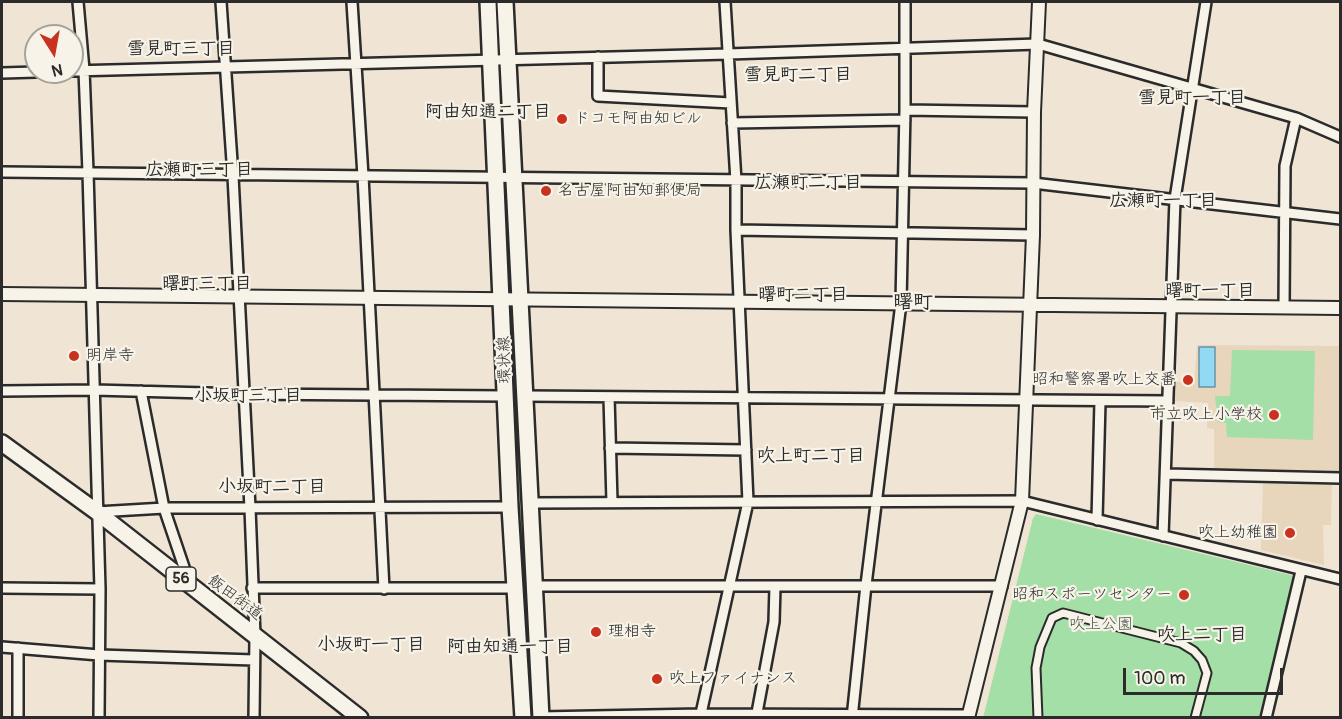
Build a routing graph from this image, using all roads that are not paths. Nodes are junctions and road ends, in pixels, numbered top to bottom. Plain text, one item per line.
1 (78, 2) edge
2 (221, 2) edge
3 (352, 2) edge
4 (488, 2) edge
5 (505, 2) edge
6 (725, 2) edge
7 (905, 2) edge
8 (1039, 2) edge
9 (1206, 2) edge
10 (80, 24) edge
11 (1038, 45) junction
12 (905, 48) junction
13 (728, 54) junction
14 (598, 57) junction
15 (508, 59) junction
16 (490, 60) junction
17 (354, 63) junction
18 (225, 67) junction
19 (84, 70) joint
20 (24, 72) edge
21 (2, 73) edge
22 (1191, 89) junction
23 (731, 103) junction
24 (905, 110) junction
25 (1034, 112) junction
26 (1296, 118) junction
27 (905, 120) junction
28 (732, 123) junction
29 (1341, 137) edge
30 (2, 172) edge
31 (88, 172) junction
32 (233, 176) junction
33 (363, 176) junction
34 (495, 178) junction
35 (513, 178) junction
36 (902, 180) junction
37 (736, 181) junction
38 (1033, 183) junction
39 (1175, 199) junction
40 (1284, 213) junction
41 (1341, 219) edge
42 (736, 230) junction
43 (902, 232) junction
44 (1033, 235) junction
45 (2, 294) edge
46 (92, 294) junction
47 (238, 297) junction
48 (369, 298) junction
49 (500, 300) junction
50 (521, 300) junction
51 (740, 301) junction
52 (901, 303) junction
53 (1029, 305) junction
54 (1172, 306) junction
55 (1284, 307) junction
56 (1341, 308) edge
57 (94, 390) junction
58 (2, 391) edge
59 (141, 391) junction
60 (244, 394) junction
61 (374, 395) junction
62 (505, 396) junction
63 (524, 396) junction
64 (609, 397) junction
65 (744, 399) junction
66 (890, 399) junction
67 (1025, 401) junction
68 (1100, 401) junction
69 (1168, 401) junction
70 (2, 443) edge
71 (610, 448) junction
72 (746, 450) junction
73 (1167, 474) junction
74 (1341, 478) edge
75 (877, 501) junction
76 (1022, 501) junction
77 (612, 502) junction
78 (748, 502) junction
79 (530, 503) junction
80 (381, 506) junction
81 (510, 507) junction
82 (164, 508) junction
83 (250, 508) junction
84 (97, 512) junction
85 (1097, 520) junction
86 (1163, 536) junction
87 (1302, 571) junction
88 (1341, 579) edge
89 (729, 585) junction
90 (866, 585) junction
91 (535, 586) junction
92 (775, 586) junction
93 (1002, 586) junction
94 (191, 587) junction
95 (2, 588) edge
96 (252, 588) junction
97 (514, 588) junction
98 (100, 589) junction
99 (384, 589) junction
100 (255, 636) junction
101 (2, 647) edge
102 (18, 648) junction
103 (99, 655) junction
104 (254, 660) junction
105 (701, 716) edge
106 (756, 716) edge
107 (852, 716) edge
108 (968, 716) edge
109 (18, 717) edge
110 (99, 717) edge
111 (254, 717) edge
112 (360, 717) edge
113 (523, 717) edge
114 (540, 717) edge
115 (1038, 717) edge
116 (1195, 717) edge
117 (1266, 717) edge

1 - 10 street
2 - 18 street
3 - 17 street
4 - 16 main road, 環状線
5 - 15 main road, 環状線
6 - 13 street
7 - 12 street
8 - 11 street
9 - 22 street
11 - 12 street
11 - 22 street
11 - 25 street
12 - 13 street
12 - 24 street
13 - 14 street
13 - 23 street
14 - 15 street
14 - 23 street
15 - 16 street
15 - 35 main road, 環状線
16 - 17 street
16 - 34 main road, 環状線
17 - 18 street
17 - 33 street
18 - 19 street
18 - 32 street
19 - 31 street
20 - 21 street
22 - 26 street
22 - 39 street
23 - 28 street
24 - 25 street
24 - 27 street
25 - 38 street
26 - 29 street
26 - 40 street
27 - 28 street
27 - 36 street
28 - 37 street
30 - 31 street
31 - 32 street
31 - 46 street
32 - 33 street
32 - 47 street
33 - 34 street
33 - 48 street
34 - 35 street
34 - 49 main road, 環状線
35 - 37 street
35 - 50 main road, 環状線
36 - 37 street
36 - 38 street
36 - 43 street
37 - 42 street
38 - 39 street
38 - 44 street
39 - 40 street
39 - 54 street
40 - 41 street
40 - 55 street
42 - 43 street
42 - 51 street
43 - 44 street
43 - 52 street
44 - 53 street
45 - 46 street
46 - 47 street
46 - 57 street
47 - 48 street
47 - 60 street
48 - 49 street
48 - 61 street
49 - 50 street
49 - 62 main road, 環状線
50 - 51 street
50 - 63 main road, 環状線
51 - 52 street
51 - 65 street
52 - 53 street
52 - 66 street
53 - 54 street
53 - 67 street
54 - 55 street
54 - 69 street
55 - 56 street
57 - 58 street
57 - 59 street
57 - 84 street
59 - 60 street
59 - 82 street
60 - 61 street
60 - 83 street
61 - 62 street
61 - 80 street
62 - 81 main road, 環状線
63 - 64 street
63 - 79 main road, 環状線
64 - 65 street
64 - 71 street
65 - 66 street
65 - 72 street
66 - 67 street
66 - 75 street
67 - 68 street
67 - 76 street
68 - 69 street
68 - 85 street
69 - 73 street
70 - 84 main road, 飯田街道 / 56
71 - 72 street
71 - 77 street
72 - 78 street
73 - 74 street
73 - 86 street
75 - 76 street
75 - 78 street
75 - 90 street
76 - 85 street
76 - 93 street
77 - 78 street
77 - 79 street
78 - 89 street
79 - 91 main road, 環状線
80 - 81 street
80 - 83 street
80 - 99 street
81 - 97 main road, 環状線
82 - 83 street
82 - 84 street
82 - 94 street
83 - 96 street
84 - 94 main road, 飯田街道 / 56
84 - 98 street
85 - 86 street
86 - 87 street
87 - 88 street
87 - 117 street
89 - 91 street
89 - 92 street
89 - 105 street
90 - 92 street
90 - 93 street
90 - 107 street
91 - 114 main road, 環状線
92 - 106 street
93 - 108 street
94 - 100 main road, 飯田街道 / 56
95 - 98 street
96 - 99 street
96 - 100 street
97 - 99 street
97 - 113 main road, 環状線
98 - 103 street
100 - 104 street
100 - 112 main road, 飯田街道 / 56
101 - 102 street
102 - 103 street
102 - 109 street
103 - 104 street
103 - 110 street
104 - 111 street
105 - 106 street
105 - 114 street
106 - 107 street
107 - 108 street
115 - 116 street

